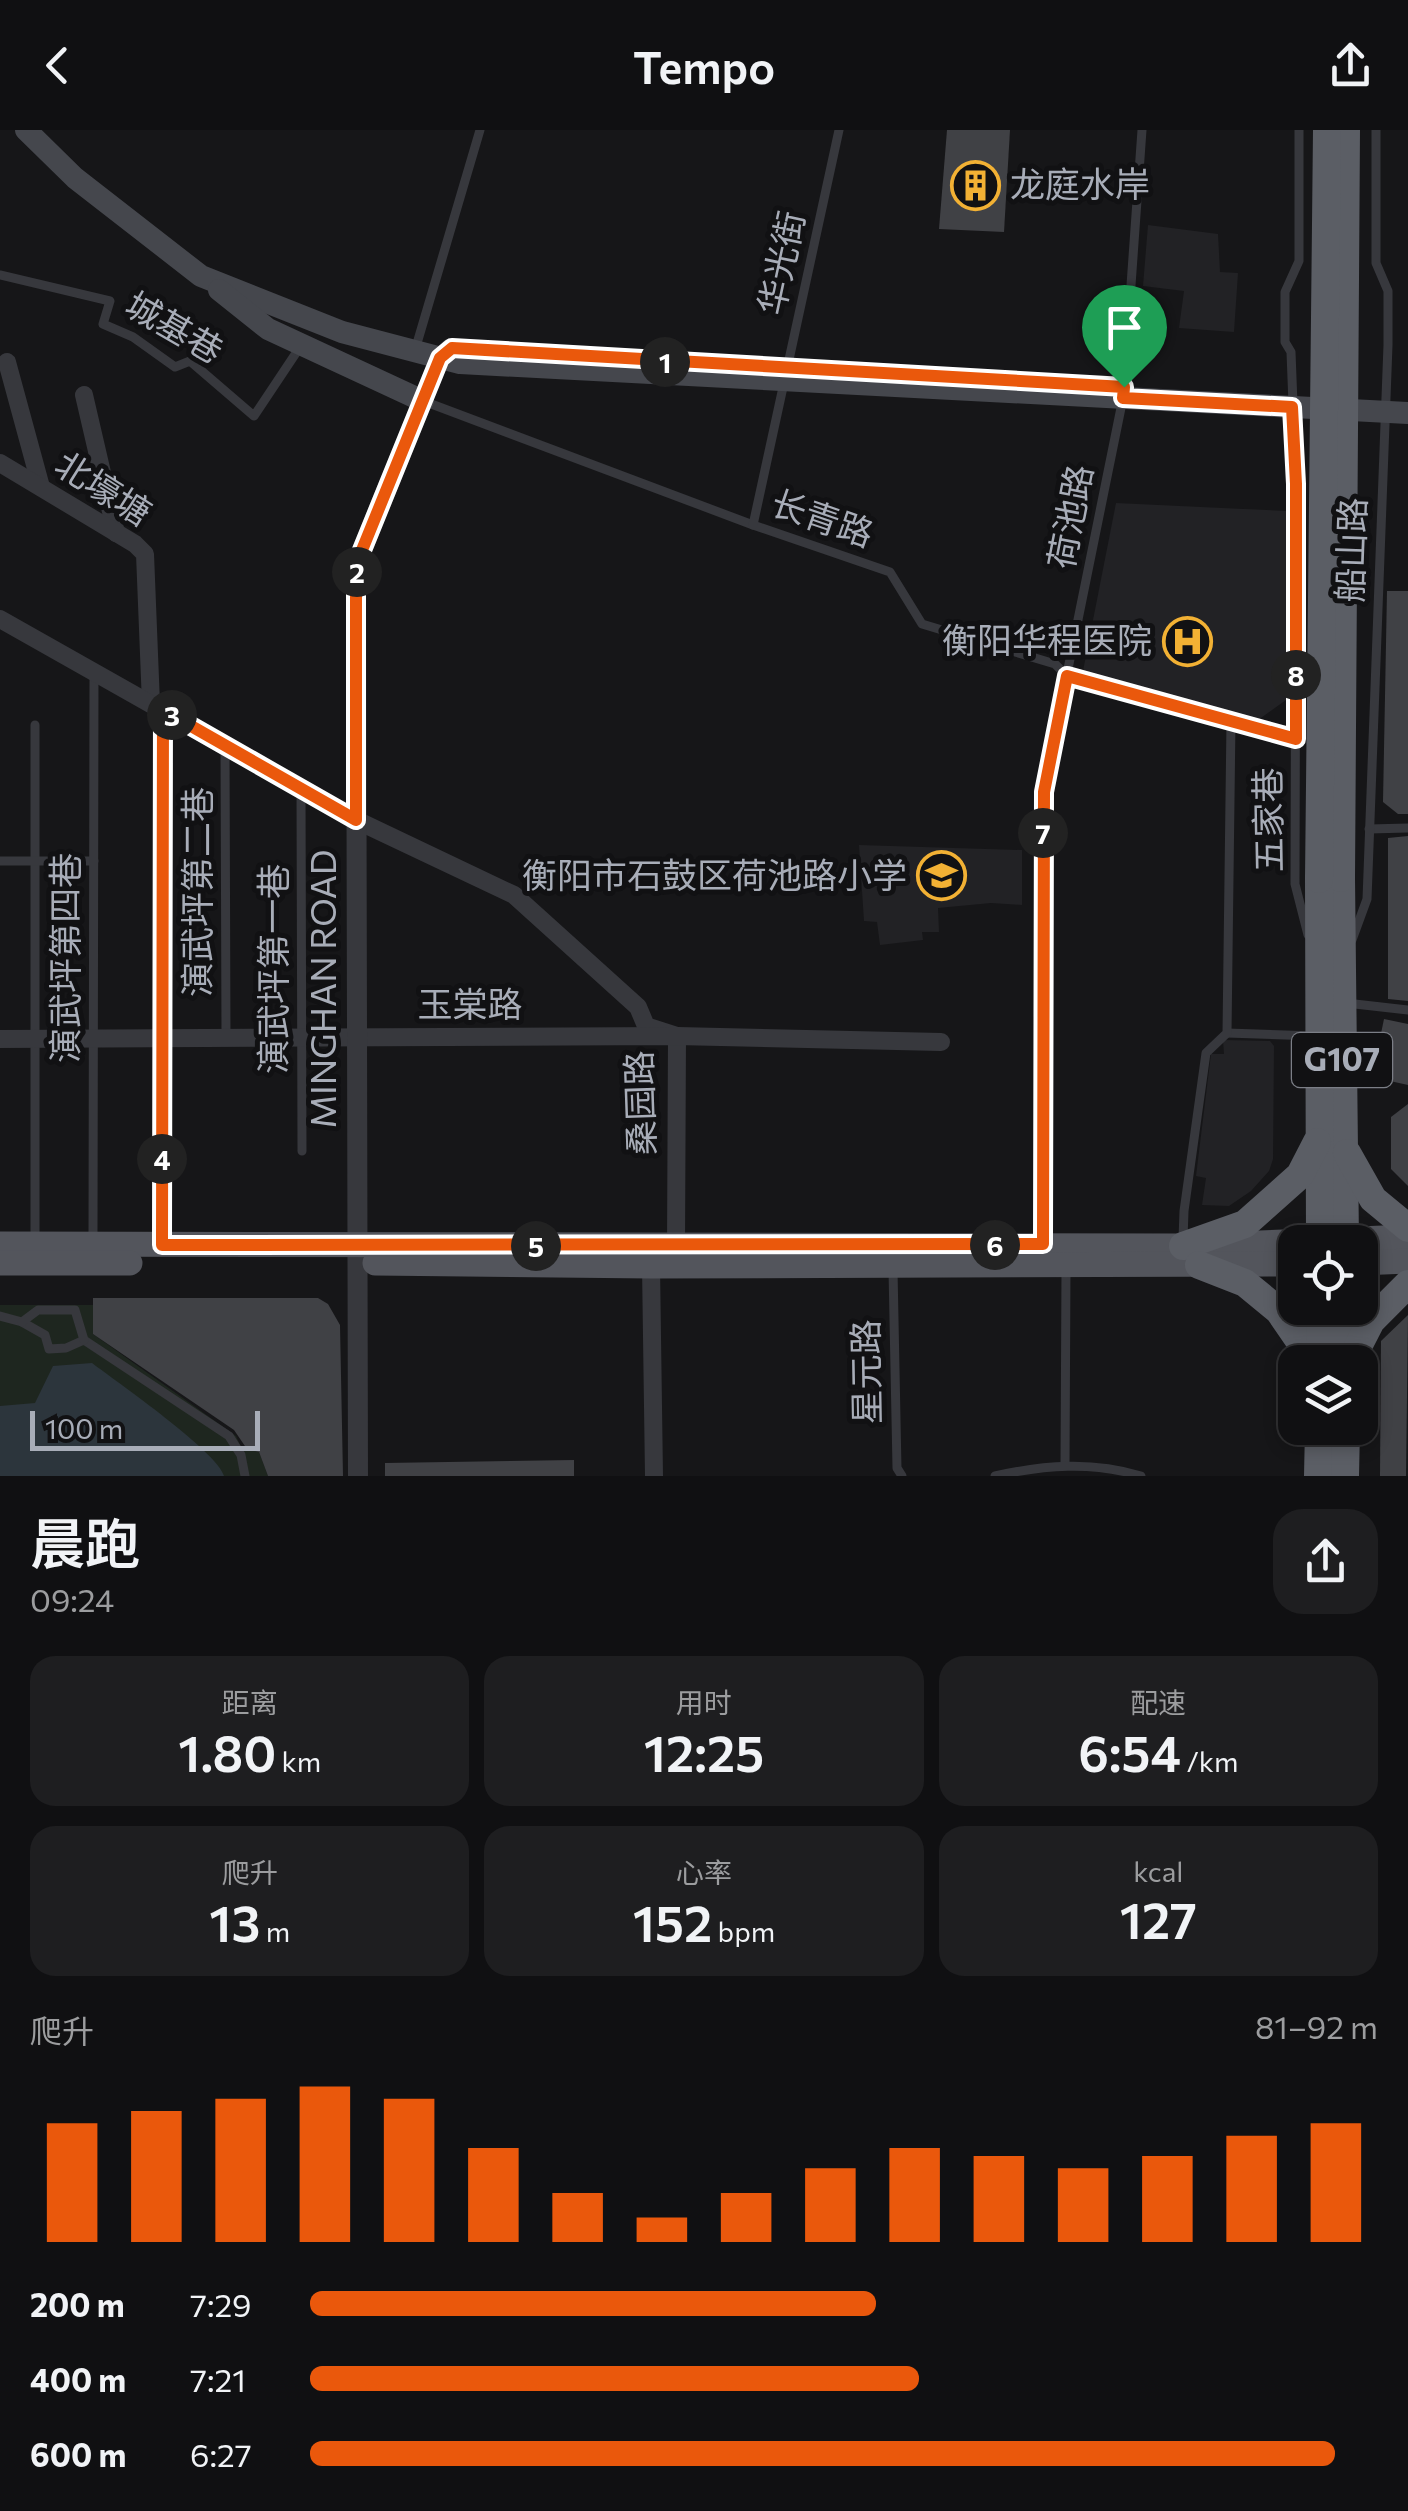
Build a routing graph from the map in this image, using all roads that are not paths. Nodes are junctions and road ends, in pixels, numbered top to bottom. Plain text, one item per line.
1 (26, 130) edge
2 (37, 130) edge
3 (480, 130) edge
4 (839, 130) edge
5 (1142, 130) edge
6 (1300, 130) edge
7 (1326, 130) edge
8 (1346, 130) edge
9 (1376, 130) edge
10 (0, 274) edge
11 (201, 276) junction
12 (418, 340) junction
13 (301, 346) junction
14 (447, 356) junction
15 (7, 362) dead end
16 (786, 374) junction
17 (1123, 392) junction
18 (84, 395) dead end
19 (1291, 401) junction
20 (427, 402) junction
21 (1396, 407) edge
22 (0, 463) edge
23 (41, 487) junction
24 (752, 525) junction
25 (116, 532) junction
26 (0, 620) edge
27 (94, 672) junction
28 (1067, 676) junction
29 (157, 707) junction
30 (1231, 722) junction
31 (34, 725) dead end
32 (1296, 739) junction
33 (225, 745) junction
34 (301, 787) junction
35 (360, 821) junction
36 (1408, 828) edge
37 (1369, 829) junction
38 (0, 861) edge
39 (34, 861) junction
40 (94, 861) junction
41 (1330, 878) junction
42 (1330, 972) junction
43 (1342, 1002) junction
44 (1408, 1010) edge
45 (1227, 1033) junction
46 (677, 1036) junction
47 (1319, 1036) junction
48 (0, 1039) edge
49 (35, 1039) junction
50 (361, 1039) junction
51 (93, 1040) junction
52 (162, 1040) junction
53 (226, 1040) junction
54 (302, 1040) junction
55 (941, 1042) dead end
56 (1332, 1142) junction
57 (302, 1151) dead end
58 (1322, 1225) edge
59 (1343, 1225) edge
60 (1408, 1228) edge
61 (1408, 1237) edge
62 (1378, 1239) edge
63 (0, 1244) edge
64 (1043, 1244) junction
65 (35, 1245) junction
66 (93, 1245) junction
67 (162, 1245) junction
68 (676, 1246) junction
69 (1278, 1247) edge
70 (361, 1254) junction
71 (1191, 1256) junction
72 (1408, 1261) edge
73 (1378, 1262) edge
74 (0, 1263) edge
75 (1278, 1263) edge
76 (651, 1266) junction
77 (892, 1266) junction
78 (1066, 1266) junction
79 (1408, 1284) edge
80 (0, 1316) edge
81 (22, 1322) junction
82 (84, 1340) junction
83 (1306, 1345) edge
84 (1358, 1345) edge
85 (1319, 1445) edge
86 (1346, 1445) edge
87 (1065, 1465) junction
88 (245, 1476) edge
89 (358, 1476) edge
90 (366, 1476) edge
91 (654, 1476) edge
92 (902, 1476) edge
93 (994, 1476) edge
94 (1141, 1476) edge
95 (1318, 1476) edge
96 (1345, 1476) edge

1 - 11 main road
2 - 12 main road
3 - 12 lane
4 - 16 lane, 华光街
5 - 17 lane, 荷池路
6 - 19 lane, 五家巷
7 - 41 highway, G107, bridge
8 - 41 highway, G107, bridge
9 - 21 lane, 船山路
10 - 13 lane, 城基巷
11 - 13 main road
11 - 14 main road
12 - 14 main road
13 - 20 main road
14 - 16 main road
14 - 20 street, MINGHAN ROAD
15 - 23 street
16 - 17 main road
16 - 24 lane, 华光街
17 - 19 main road
17 - 28 lane, 荷池路
18 - 25 street
19 - 21 main road
19 - 32 lane, 五家巷
20 - 24 lane, 长青路
20 - 35 street, MINGHAN ROAD
21 - 37 lane, 船山路
22 - 23 street, 北壕塘
23 - 25 street, 北壕塘
24 - 28 lane, 长青路
25 - 29 street, 北壕塘
26 - 27 street, 桑园路
27 - 29 street, 桑园路
27 - 40 lane, 演武坪第四巷
28 - 30 lane, 长青路
28 - 64 lane, 荷池路
29 - 33 street, 桑园路
29 - 52 lane
30 - 32 lane, 长青路
30 - 45 lane
31 - 39 lane
32 - 42 lane, 五家巷
33 - 34 street, 桑园路
33 - 53 lane, 演武坪第二巷
34 - 35 street, 桑园路
34 - 54 lane, 演武坪第一巷
35 - 46 street, 桑园路
35 - 50 street, MINGHAN ROAD
36 - 37 lane
37 - 42 lane, 船山路
38 - 39 lane
39 - 40 lane
39 - 49 lane
40 - 51 lane, 演武坪第四巷
41 - 42 highway, G107
42 - 43 highway, G107
42 - 47 highway, G107
43 - 44 lane
43 - 56 highway, G107
45 - 47 lane
45 - 71 lane
46 - 50 street, 玉棠路
46 - 55 street, 玉棠路
46 - 68 street, 桑园路
47 - 56 highway, G107
48 - 49 street, 玉棠路
49 - 51 street, 玉棠路
49 - 65 lane
50 - 54 street, 玉棠路
50 - 70 street, MINGHAN ROAD
51 - 52 street, 玉棠路
51 - 66 lane, 演武坪第四巷
52 - 53 street, 玉棠路
52 - 67 lane
53 - 54 street, 玉棠路
54 - 57 lane, 演武坪第一巷
56 - 58 highway, G107
56 - 59 highway, G107
56 - 60 highway
56 - 71 highway
61 - 62 main road
63 - 65 main road
64 - 68 main road
64 - 71 main road
65 - 66 main road
66 - 67 main road
67 - 70 main road
68 - 70 main road
69 - 71 main road
70 - 74 main road
70 - 76 main road
70 - 89 street, MINGHAN ROAD
70 - 90 street, MINGHAN ROAD
71 - 75 main road
71 - 78 main road
71 - 83 highway
72 - 73 main road
76 - 77 main road
76 - 91 street
77 - 78 main road
77 - 92 lane, 星元路
78 - 87 lane
79 - 84 highway
80 - 81 lane
81 - 82 lane
81 - 82 lane
82 - 88 lane
85 - 95 highway
86 - 96 highway
87 - 93 lane
87 - 94 lane

